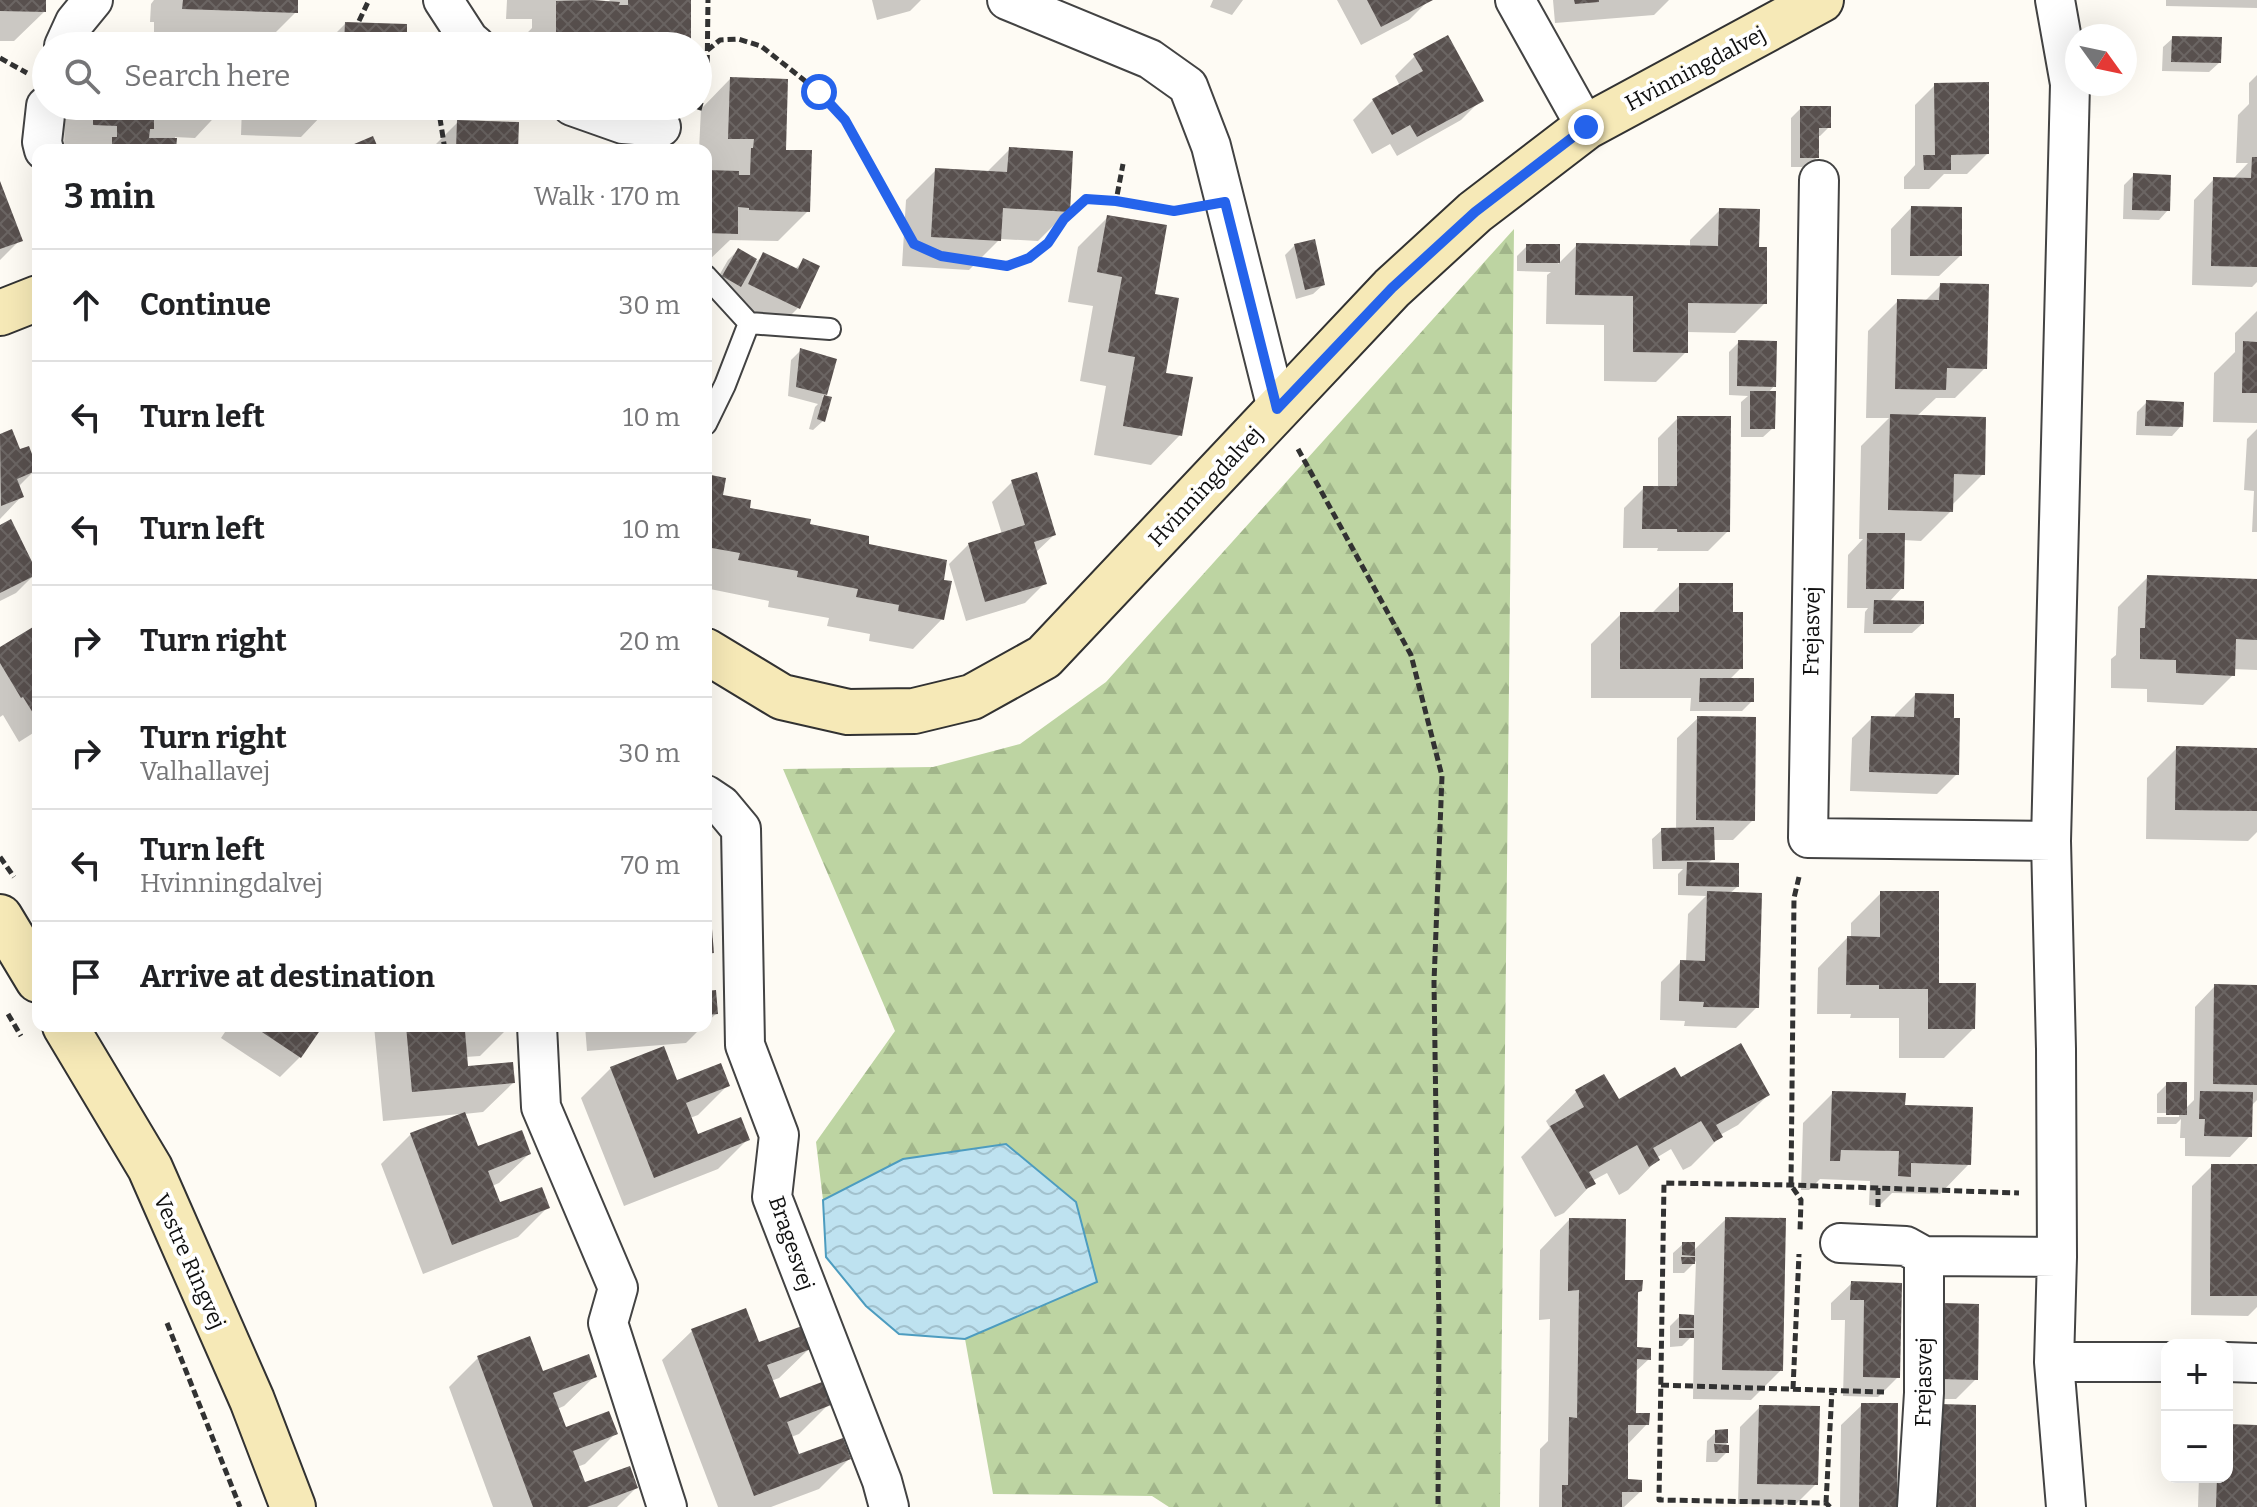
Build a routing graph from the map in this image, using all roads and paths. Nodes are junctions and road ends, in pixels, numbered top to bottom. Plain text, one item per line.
1 (93, 0) edge
2 (369, 0) edge
3 (443, 0) edge
4 (708, 0) edge
5 (1007, 0) edge
6 (1515, 0) edge
7 (1821, 0) edge
8 (2055, 0) edge
9 (359, 21) dead end
10 (70, 32) edge
11 (464, 32) edge
12 (707, 32) edge
13 (712, 46) edge
14 (44, 120) edge
15 (440, 120) edge
16 (612, 120) edge
17 (680, 120) edge
18 (678, 123) joint
19 (1586, 127) junction
20 (42, 144) edge
21 (444, 144) edge
22 (1123, 164) dead end
23 (1819, 180) dead end
24 (1116, 201) junction
25 (1225, 202) junction
26 (712, 283) edge
27 (32, 300) edge
28 (0, 313) edge
29 (749, 323) junction
30 (830, 329) dead end
31 (1277, 409) junction
32 (712, 412) edge
33 (712, 655) edge
34 (712, 799) edge
35 (1808, 838) junction
36 (2051, 841) junction
37 (0, 917) edge
38 (32, 970) edge
39 (8, 1012) dead end
40 (69, 1032) edge
41 (537, 1032) edge
42 (23, 1039) dead end
43 (1791, 1185) junction
44 (2056, 1195) junction
45 (1840, 1243) dead end
46 (1924, 1256) junction
47 (2057, 1257) junction
48 (164, 1315) dead end
49 (2054, 1362) junction
50 (2161, 1362) edge
51 (2233, 1362) edge
52 (2257, 1363) edge
53 (1661, 1385) junction
54 (1793, 1389) junction
55 (1832, 1390) junction
56 (1924, 1393) junction
57 (1828, 1505) edge
58 (240, 1507) edge
59 (293, 1507) edge
60 (667, 1507) edge
61 (889, 1507) edge
62 (1438, 1507) edge
63 (1917, 1507) edge
64 (2066, 1507) edge

1 - 10 street
2 - 9 path
3 - 11 street
4 - 12 path
5 - 25 street
6 - 19 street
7 - 19 street, Hvinningdalvej
8 - 36 street
13 - 24 path
14 - 20 street
15 - 21 path
16 - 18 street
17 - 18 path
19 - 31 street, Hvinningdalvej
22 - 24 path
23 - 35 street, Frejasvej
24 - 25 path
25 - 31 street
26 - 29 lane
27 - 28 street
29 - 30 lane
29 - 32 lane
31 - 33 street, Hvinningdalvej
31 - 62 path
34 - 61 street, Bragesvej
35 - 36 street
35 - 43 path
36 - 44 street
37 - 38 street
39 - 42 path
40 - 59 street, Vestre Ringvej
41 - 60 street
43 - 44 path
43 - 53 path
43 - 54 path
44 - 47 street
45 - 46 street
46 - 47 street
46 - 56 street, Frejasvej
47 - 49 street
48 - 58 path
49 - 50 street
49 - 64 street
51 - 52 street
53 - 54 path
53 - 57 path
54 - 55 path
55 - 56 path
55 - 57 path
56 - 63 street, Frejasvej

